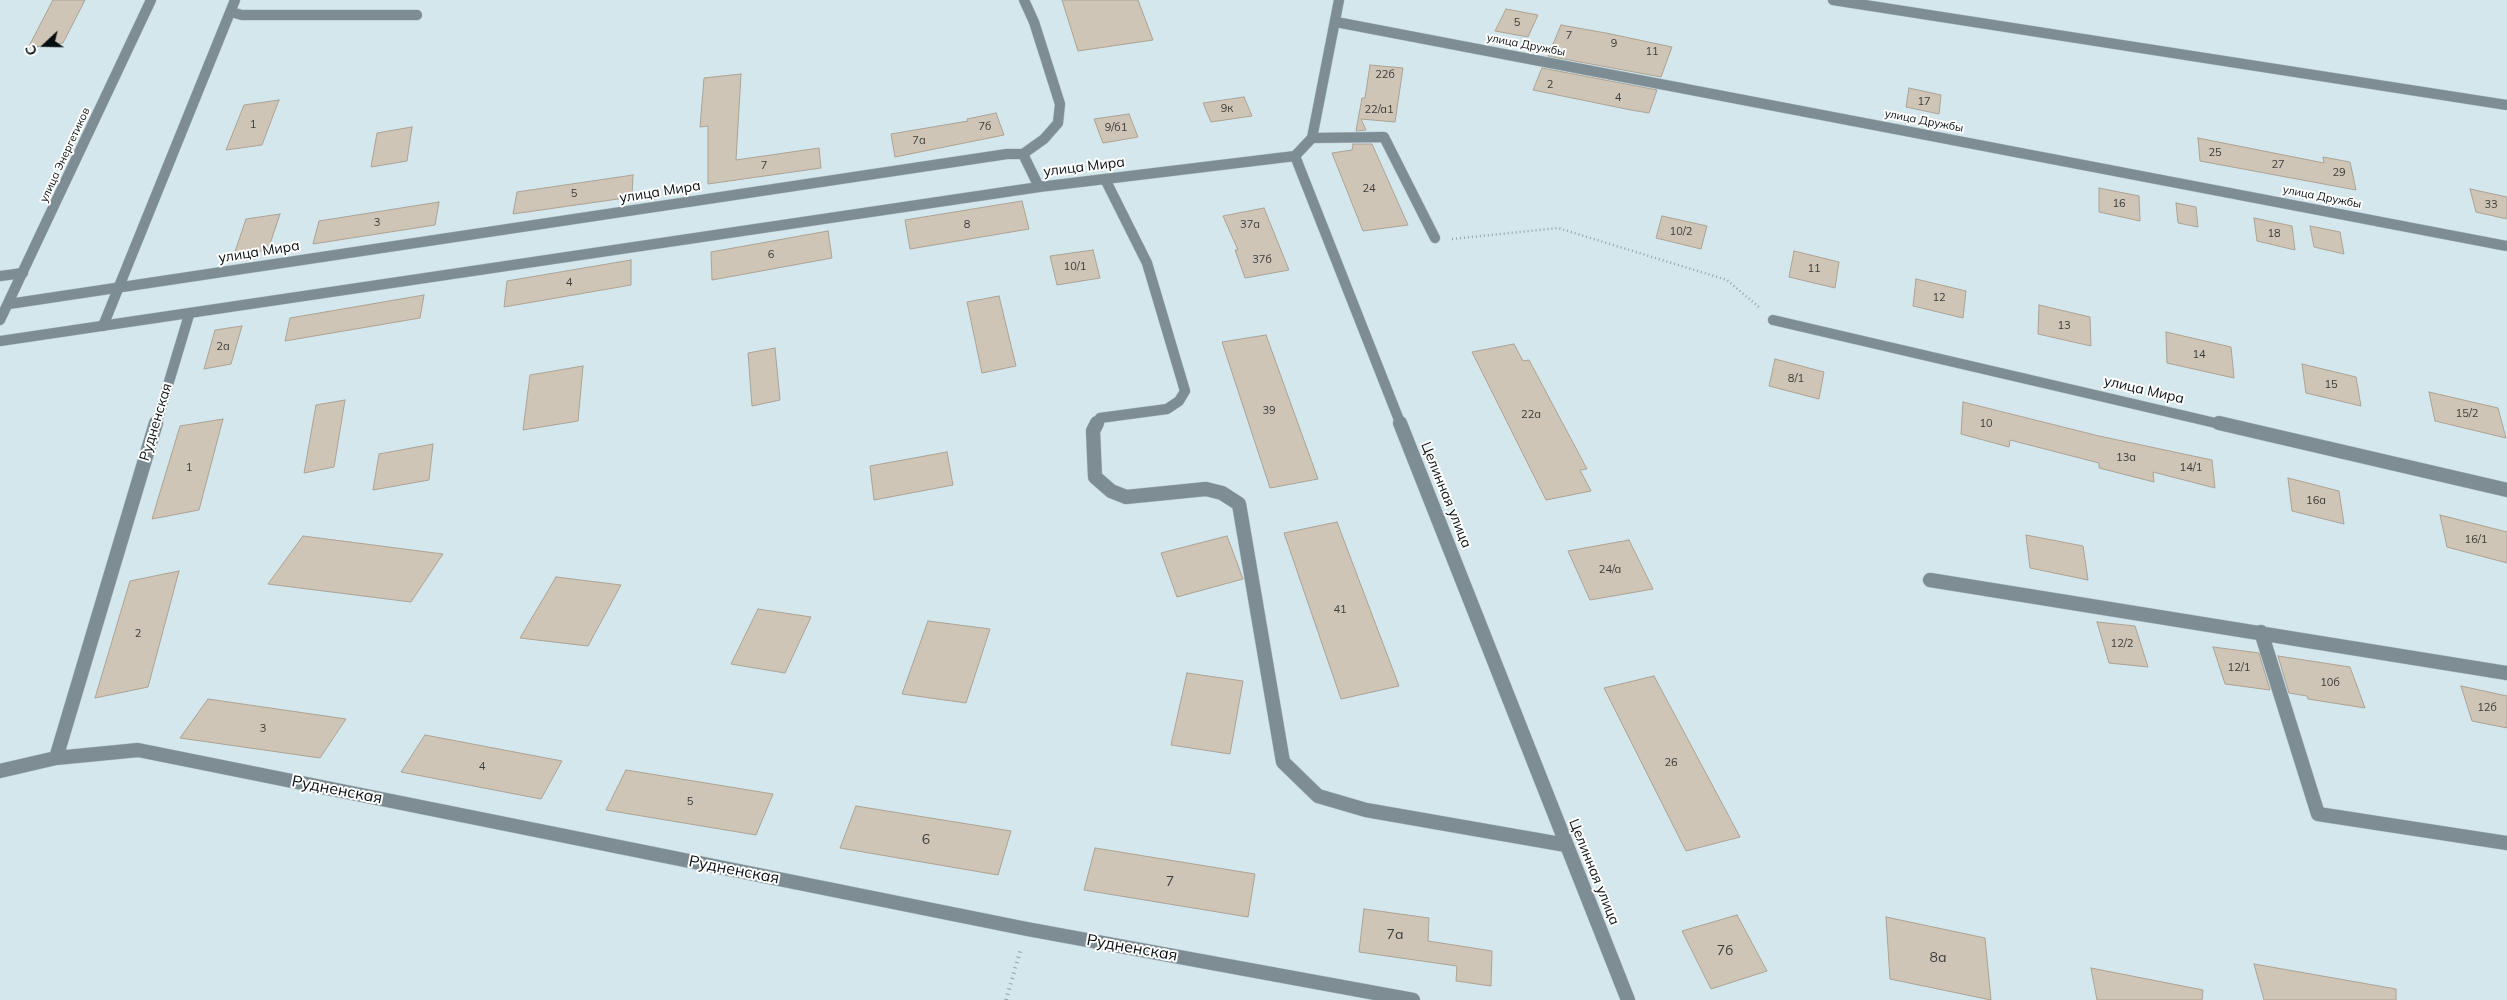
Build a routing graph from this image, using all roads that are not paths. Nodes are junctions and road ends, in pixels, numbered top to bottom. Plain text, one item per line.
1 (151, 0) edge
2 (235, 0) edge
3 (1024, 0) edge
4 (1339, 0) edge
5 (1833, 0) edge
6 (231, 12) junction
7 (416, 15) dead end
8 (1336, 22) junction
9 (2507, 105) edge
10 (1312, 138) junction
11 (1023, 154) junction
12 (1295, 156) junction
13 (1105, 180) junction
14 (1039, 187) junction
15 (1435, 238) road end
16 (2507, 246) edge
17 (23, 273) junction
18 (0, 276) edge
19 (119, 289) junction
20 (9, 304) junction
21 (189, 315) junction
22 (0, 320) edge
23 (1774, 320) road end
24 (103, 326) junction
25 (0, 342) edge
26 (2507, 490) edge
27 (1930, 580) dead end
28 (2261, 632) junction
29 (2507, 673) edge
30 (56, 758) junction
31 (0, 771) edge
32 (2507, 843) edge
33 (1566, 845) junction
34 (1413, 1000) edge
35 (1628, 1000) edge

1 - 17 street, улица Энергетиков
2 - 6 street
3 - 11 street
4 - 8 street
5 - 9 street
6 - 7 street
6 - 19 street
8 - 10 street
8 - 16 street, улица Дружбы
10 - 12 street
10 - 15 street
11 - 14 street, улица Мира
11 - 19 street, улица Мира
12 - 13 street, улица Мира
12 - 33 street, Целинная улица
13 - 14 street, улица Мира
13 - 33 street
14 - 21 street
17 - 18 street
17 - 20 street, улица Энергетиков
19 - 20 street, улица Мира
19 - 24 street
20 - 22 street, улица Энергетиков
21 - 24 street
21 - 30 street, Рудненская
23 - 26 street, улица Мира
24 - 25 street
27 - 28 street
28 - 29 street
28 - 32 street
30 - 31 street, Рудненская
30 - 34 street, Рудненская
33 - 35 street, Целинная улица

